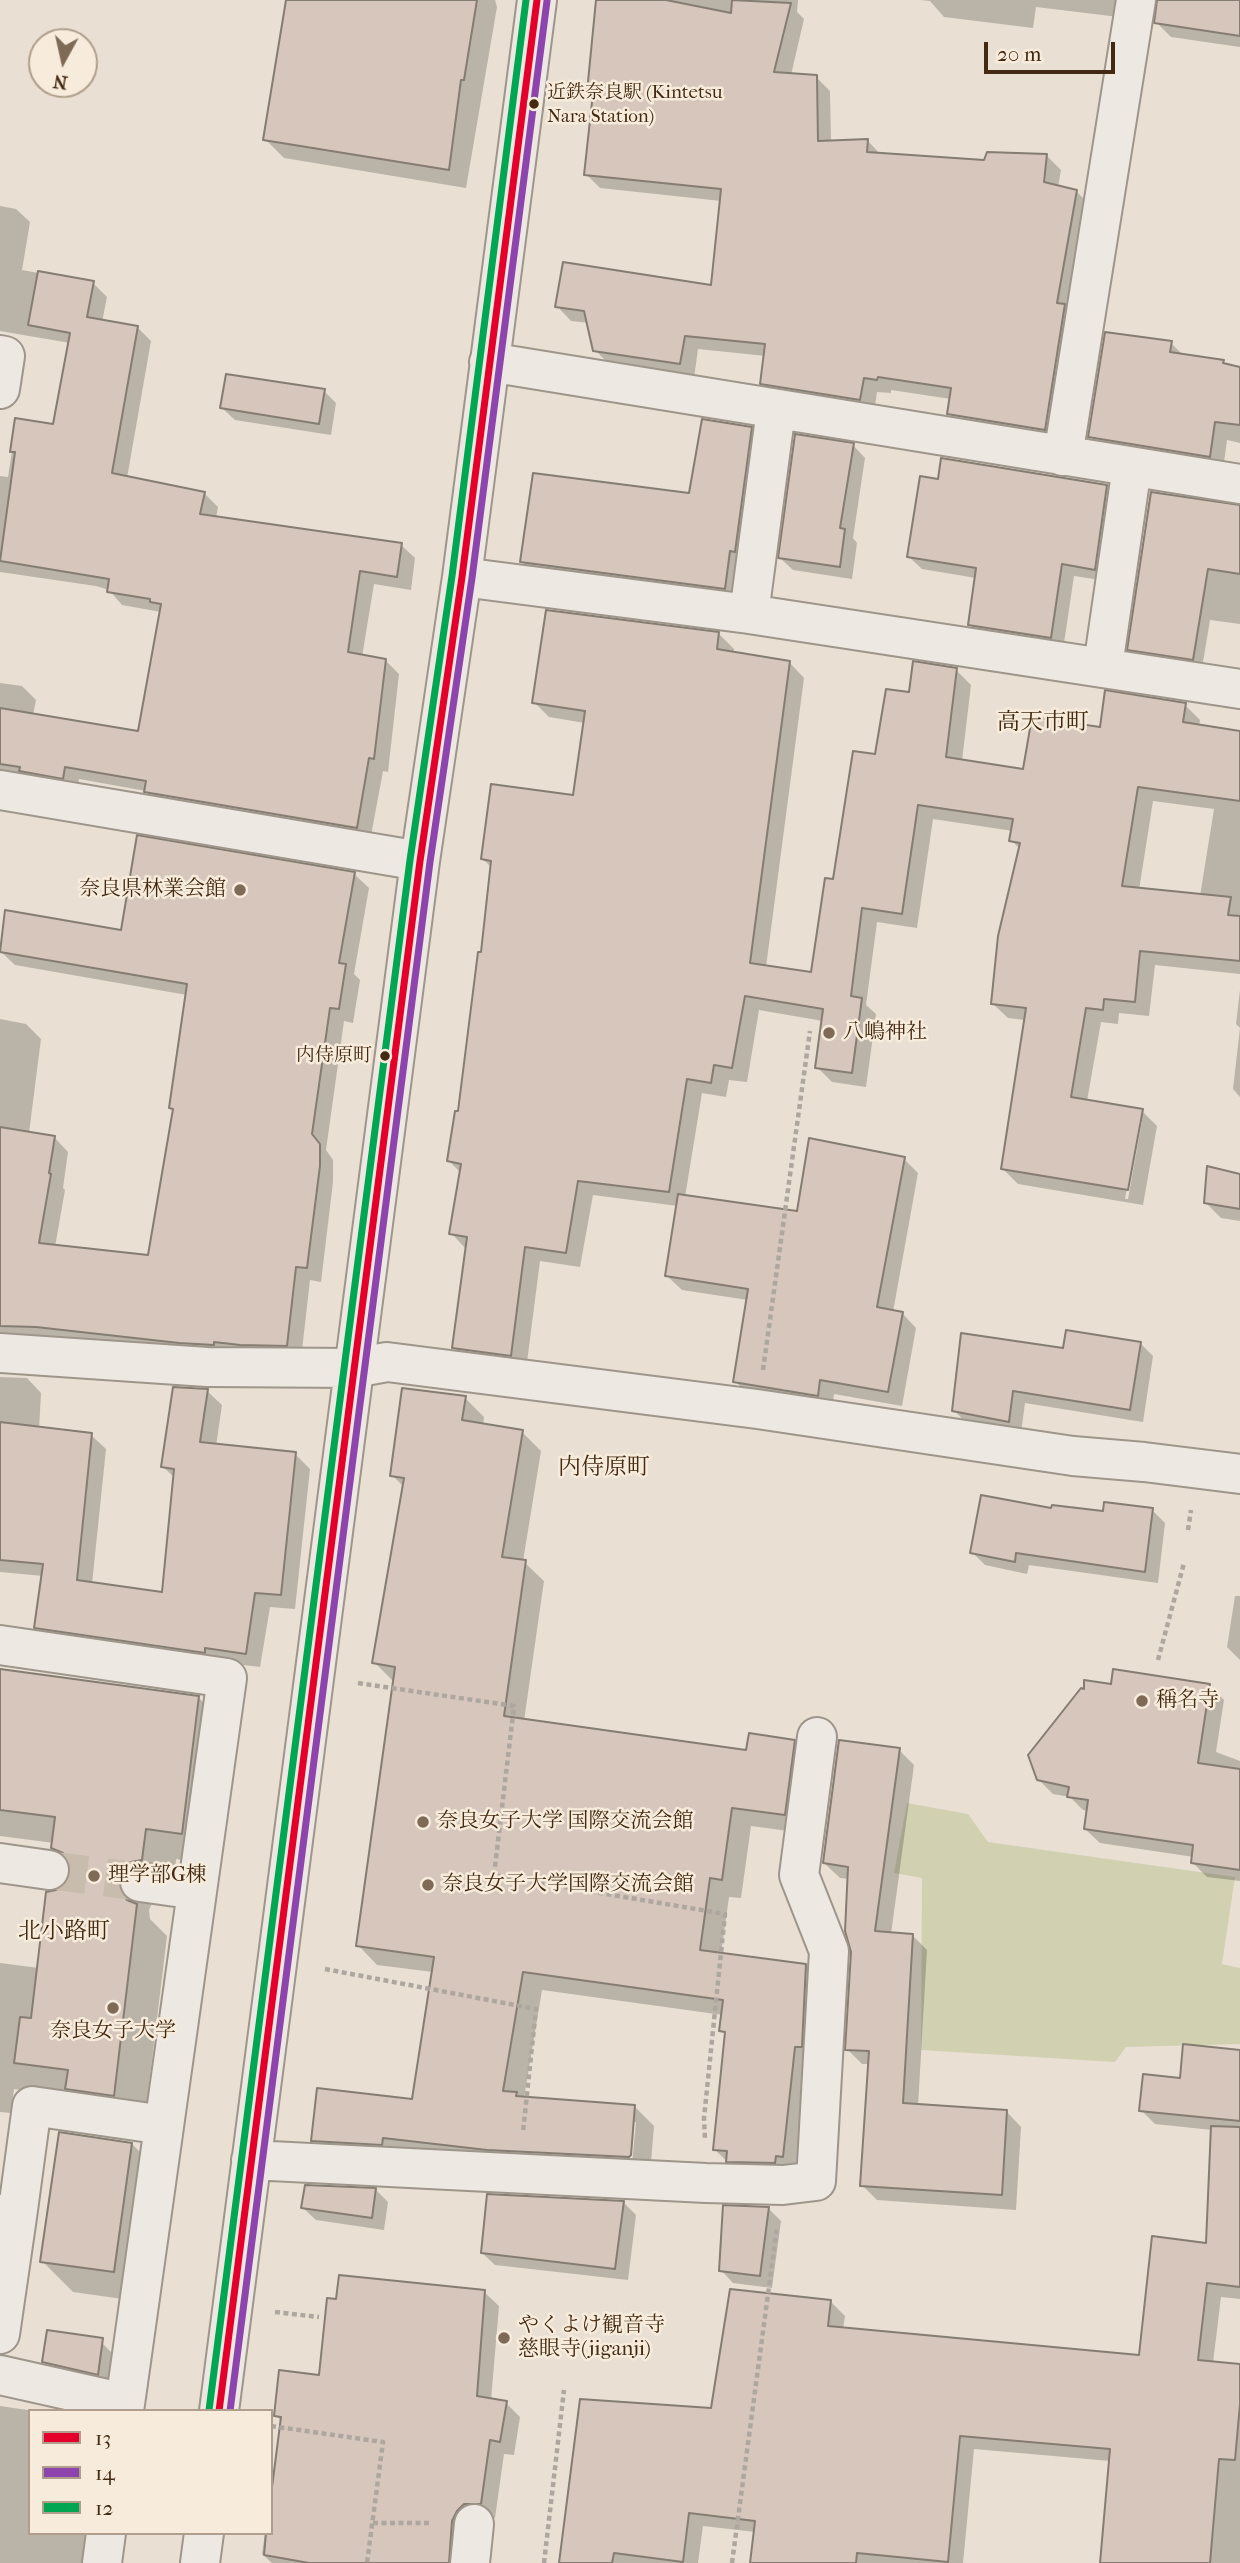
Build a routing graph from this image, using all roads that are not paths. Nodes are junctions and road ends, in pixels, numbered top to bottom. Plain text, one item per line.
1 (537, 0) edge
2 (1136, 0) edge
3 (0, 355) edge
4 (489, 362) junction
5 (0, 389) edge
6 (776, 410) junction
7 (1063, 456) junction
8 (1132, 467) junction
9 (1240, 484) edge
10 (462, 577) junction
11 (749, 614) junction
12 (1103, 666) junction
13 (1240, 689) edge
14 (0, 790) edge
15 (420, 861) junction
16 (0, 1353) edge
17 (354, 1368) junction
18 (1240, 1474) edge
19 (0, 1645) edge
20 (817, 1737) dead end
21 (0, 1863) edge
22 (49, 1870) tunnel mouth
23 (140, 1882) tunnel mouth
24 (197, 1890) junction
25 (164, 2125) junction
26 (251, 2160) junction
27 (8, 2216) edge
28 (0, 2334) edge
29 (0, 2375) edge
30 (125, 2407) edge
31 (219, 2409) edge
32 (474, 2524) road end
33 (106, 2535) edge
34 (204, 2535) edge
35 (102, 2563) edge
36 (200, 2563) edge
37 (470, 2563) edge

1 - 4 street
2 - 7 street
3 - 5 street
4 - 6 street
4 - 10 street
6 - 7 street
6 - 11 street
7 - 8 street
8 - 9 street
8 - 12 street
10 - 11 street
10 - 15 street
11 - 12 street
12 - 13 street
14 - 15 street
15 - 17 street
16 - 17 street
17 - 18 street
17 - 26 street
19 - 24 street
20 - 26 street
21 - 22 street
23 - 24 street
24 - 25 street
25 - 27 street
25 - 30 street
26 - 31 street
27 - 28 street
29 - 30 street
32 - 37 street
33 - 35 street
34 - 36 street

